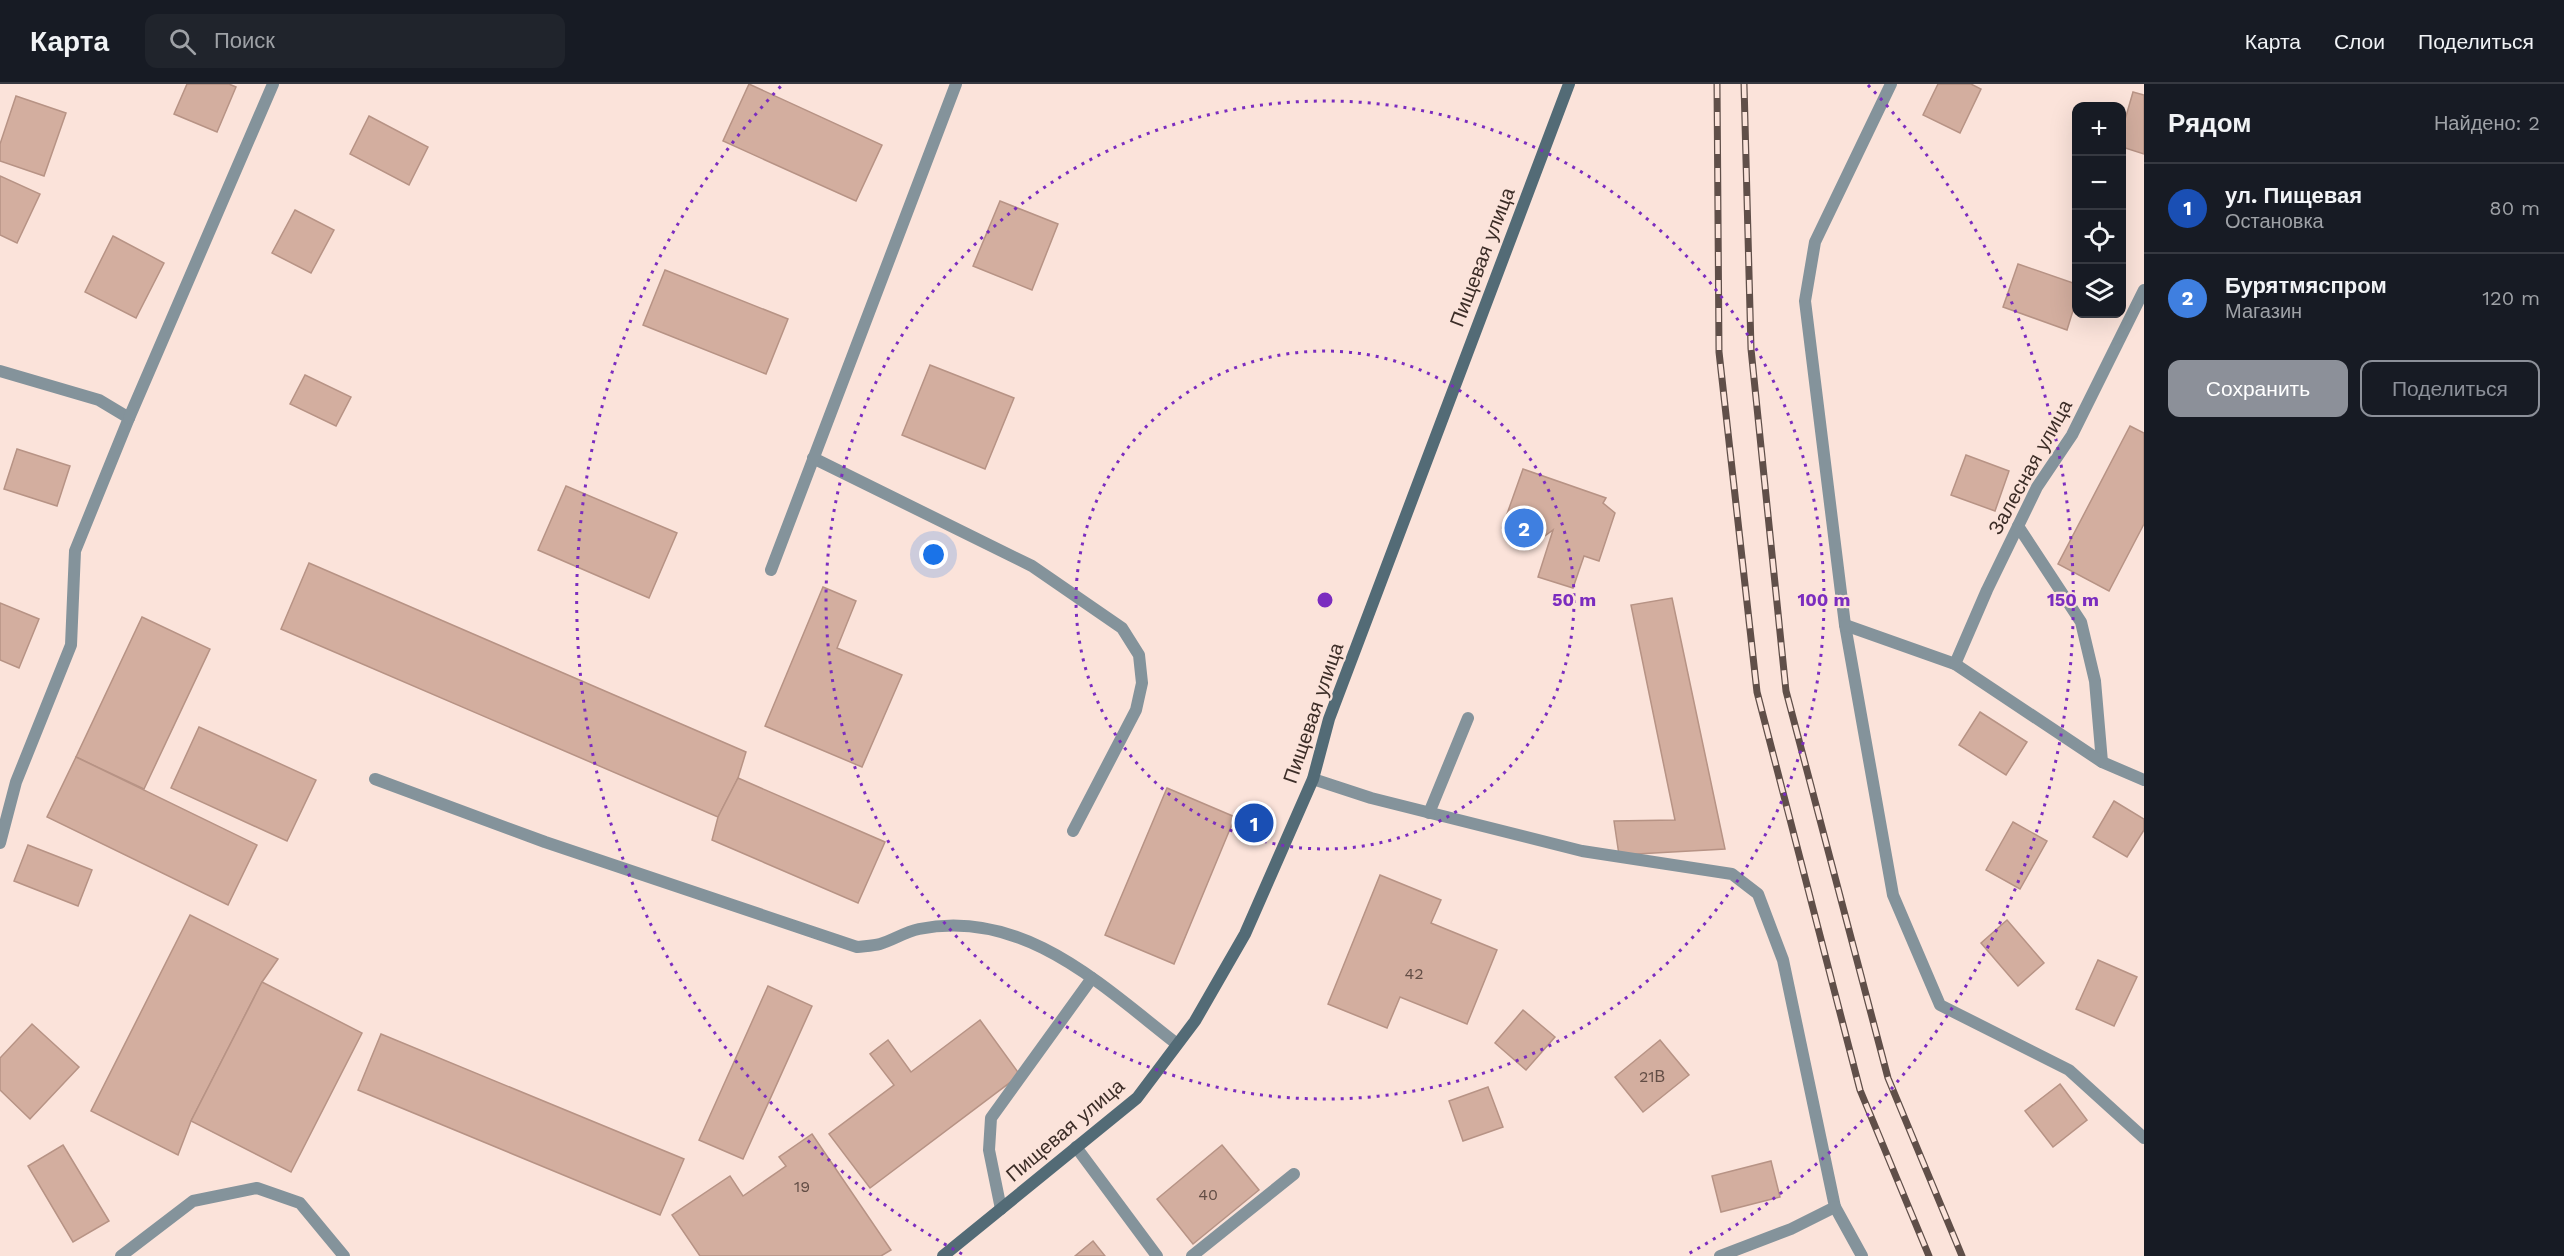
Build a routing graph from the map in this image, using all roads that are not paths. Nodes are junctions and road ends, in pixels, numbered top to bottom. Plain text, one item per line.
1 (273, 84) edge
2 (956, 84) edge
3 (1569, 84) edge
4 (1891, 84) edge
5 (2144, 290) edge
6 (0, 371) edge
7 (129, 418) junction
8 (813, 458) junction
9 (2018, 526) junction
10 (771, 570) dead end
11 (1845, 626) junction
12 (1955, 664) junction
13 (1468, 717) dead end
14 (2102, 762) junction
15 (375, 779) dead end
16 (1313, 779) junction
17 (2144, 780) edge
18 (1429, 813) junction
19 (1073, 831) dead end
20 (0, 843) edge
21 (1092, 978) junction
22 (1177, 1044) junction
23 (2144, 1138) edge
24 (1076, 1147) junction
25 (1294, 1174) dead end
26 (1835, 1207) junction
27 (1001, 1209) junction
28 (121, 1256) edge
29 (344, 1256) edge
30 (943, 1256) edge
31 (1157, 1256) edge
32 (1192, 1256) edge
33 (1720, 1256) edge
34 (1862, 1256) edge

1 - 7 street
2 - 8 street
3 - 16 main road, Пищевая улица
4 - 11 street
5 - 9 street, Залесная улица
6 - 7 street
7 - 20 street
8 - 10 street
8 - 19 street
9 - 12 street, Залесная улица
9 - 14 street
11 - 12 street
11 - 23 street
12 - 14 street
13 - 18 street
14 - 17 street
15 - 21 street
16 - 18 street
16 - 22 main road, Пищевая улица
18 - 26 street
21 - 22 street
21 - 27 street
22 - 24 main road, Пищевая улица
24 - 27 main road, Пищевая улица
24 - 31 street
25 - 32 street
26 - 33 street
26 - 34 street
27 - 30 main road, Пищевая улица
28 - 29 street

